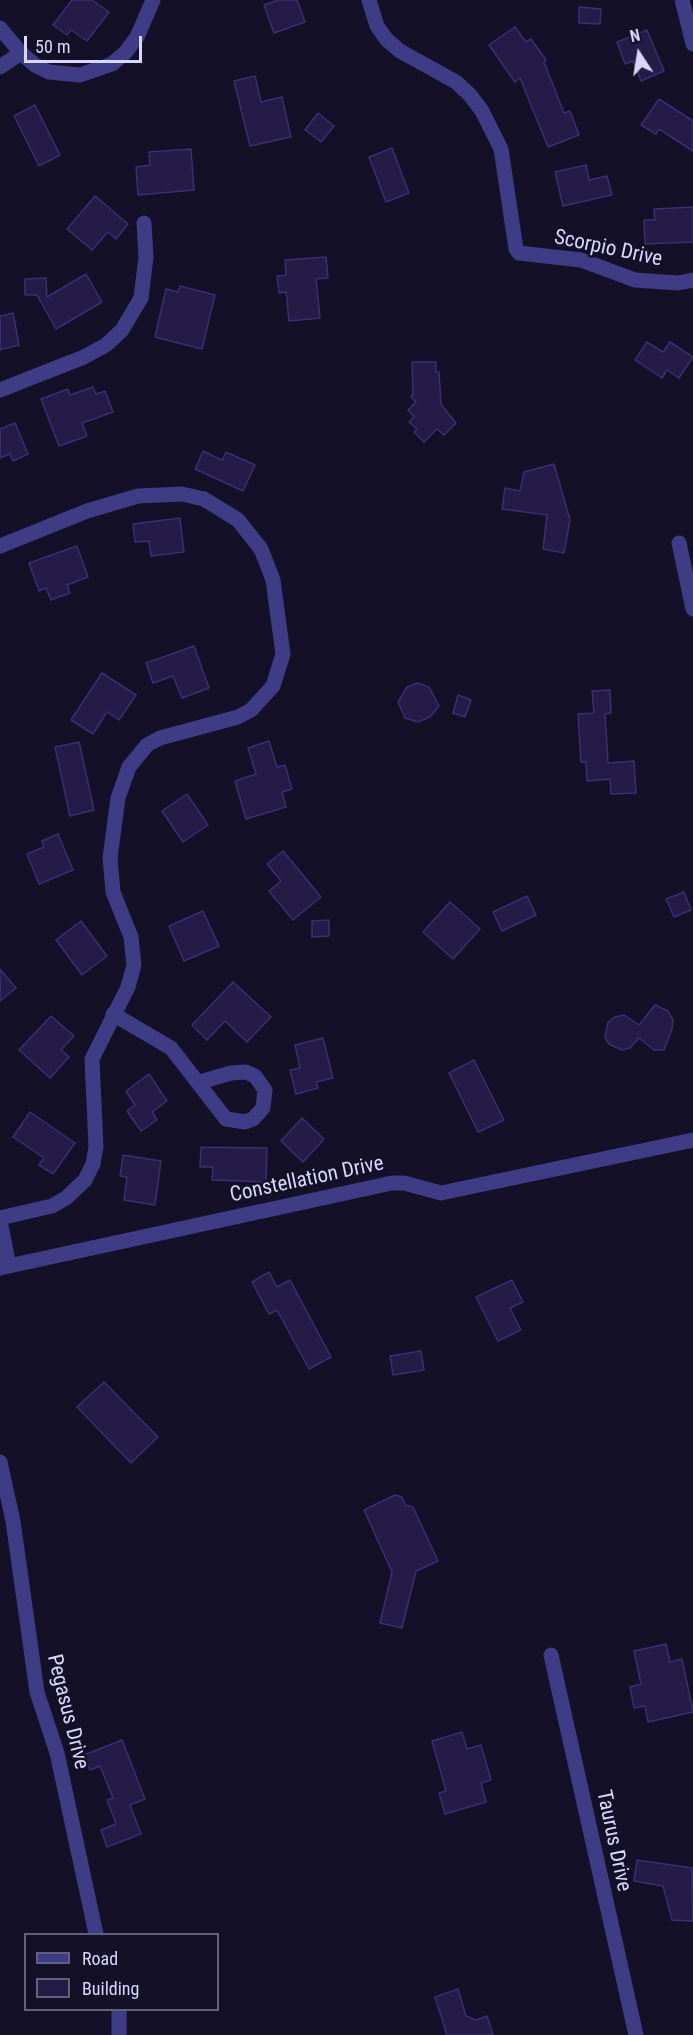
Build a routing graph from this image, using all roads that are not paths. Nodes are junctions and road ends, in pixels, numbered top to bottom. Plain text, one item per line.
1 (153, 0) edge
2 (369, 0) edge
3 (682, 0) edge
4 (0, 28) edge
5 (693, 44) edge
6 (21, 53) junction
7 (0, 67) edge
8 (144, 223) dead end
9 (693, 280) edge
10 (0, 390) edge
11 (679, 543) dead end
12 (0, 546) edge
13 (693, 609) edge
14 (113, 1014) junction
15 (200, 1082) dead end
16 (693, 1140) edge
17 (0, 1220) edge
18 (4, 1267) edge
19 (0, 1462) edge
20 (551, 1655) dead end
21 (96, 1933) edge
22 (119, 2011) edge
23 (119, 2035) edge
24 (636, 2035) edge

1 - 6 street
2 - 9 street, Scorpio Drive
3 - 5 street
4 - 6 street
6 - 7 street
8 - 10 street
11 - 13 street
12 - 14 street
14 - 15 street
14 - 17 street
16 - 18 street, Constellation Drive
17 - 18 street
19 - 21 street, Pegasus Drive
20 - 24 street, Taurus Drive
22 - 23 street

